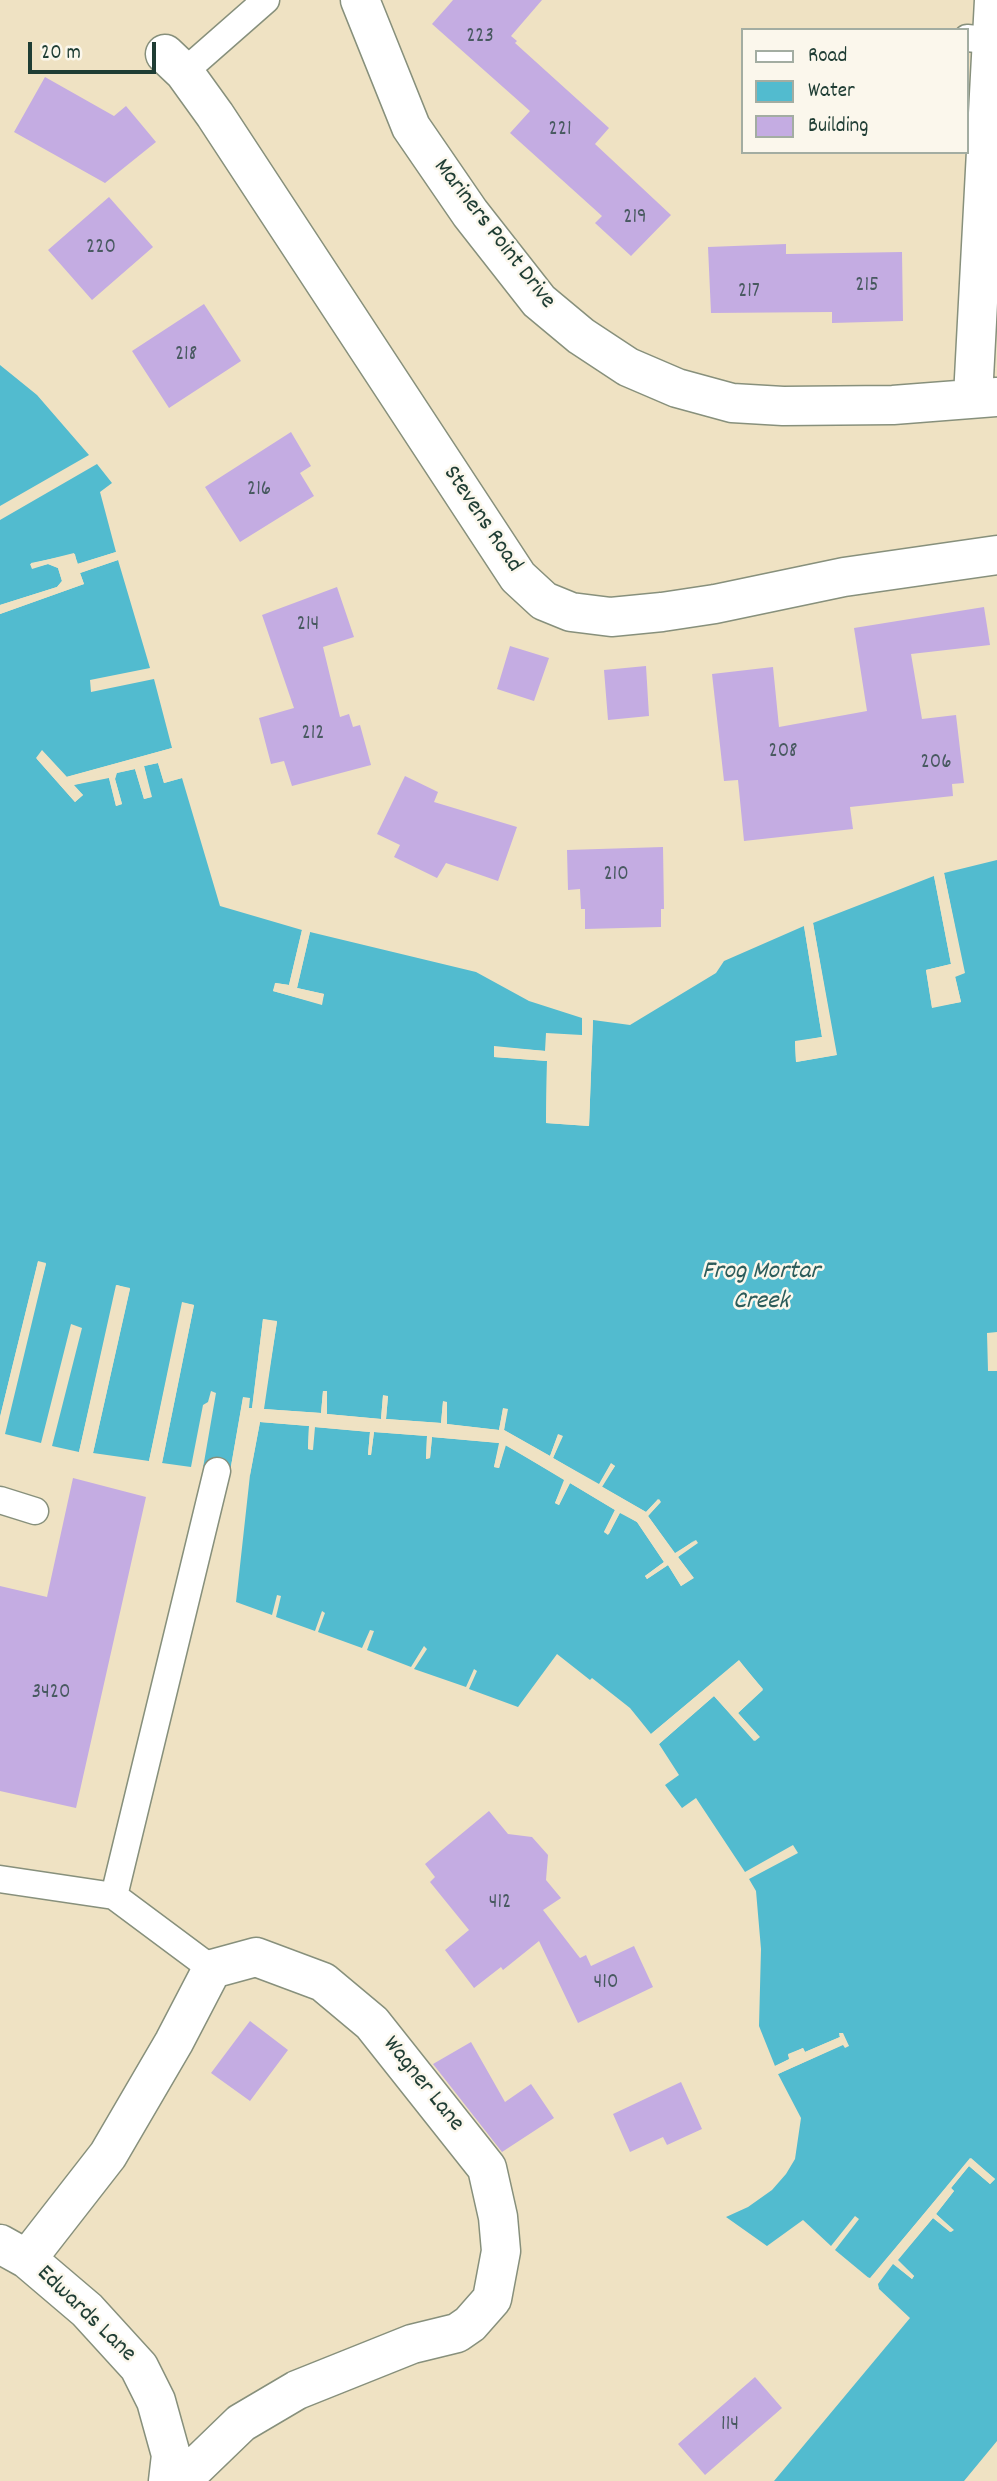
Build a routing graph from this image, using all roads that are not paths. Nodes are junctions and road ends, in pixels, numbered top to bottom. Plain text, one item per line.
1 (266, 0) edge
2 (360, 0) edge
3 (994, 0) edge
4 (985, 40) edge
5 (175, 63) joint
6 (985, 397) edge
7 (997, 555) edge
8 (217, 1471) dead end
9 (0, 1500) edge
10 (35, 1511) dead end
11 (0, 1879) edge
12 (114, 1896) junction
13 (212, 1969) junction
14 (13, 2252) edge
15 (168, 2481) edge
16 (181, 2481) edge

1 - 5 lane
2 - 6 street, Mariners Point Drive
3 - 4 street
4 - 6 street
5 - 7 street, Stevens Road
8 - 12 lane
9 - 10 lane
11 - 12 lane
12 - 13 lane
13 - 14 street
13 - 16 street, Wagner Lane
14 - 15 street, Edwards Lane

